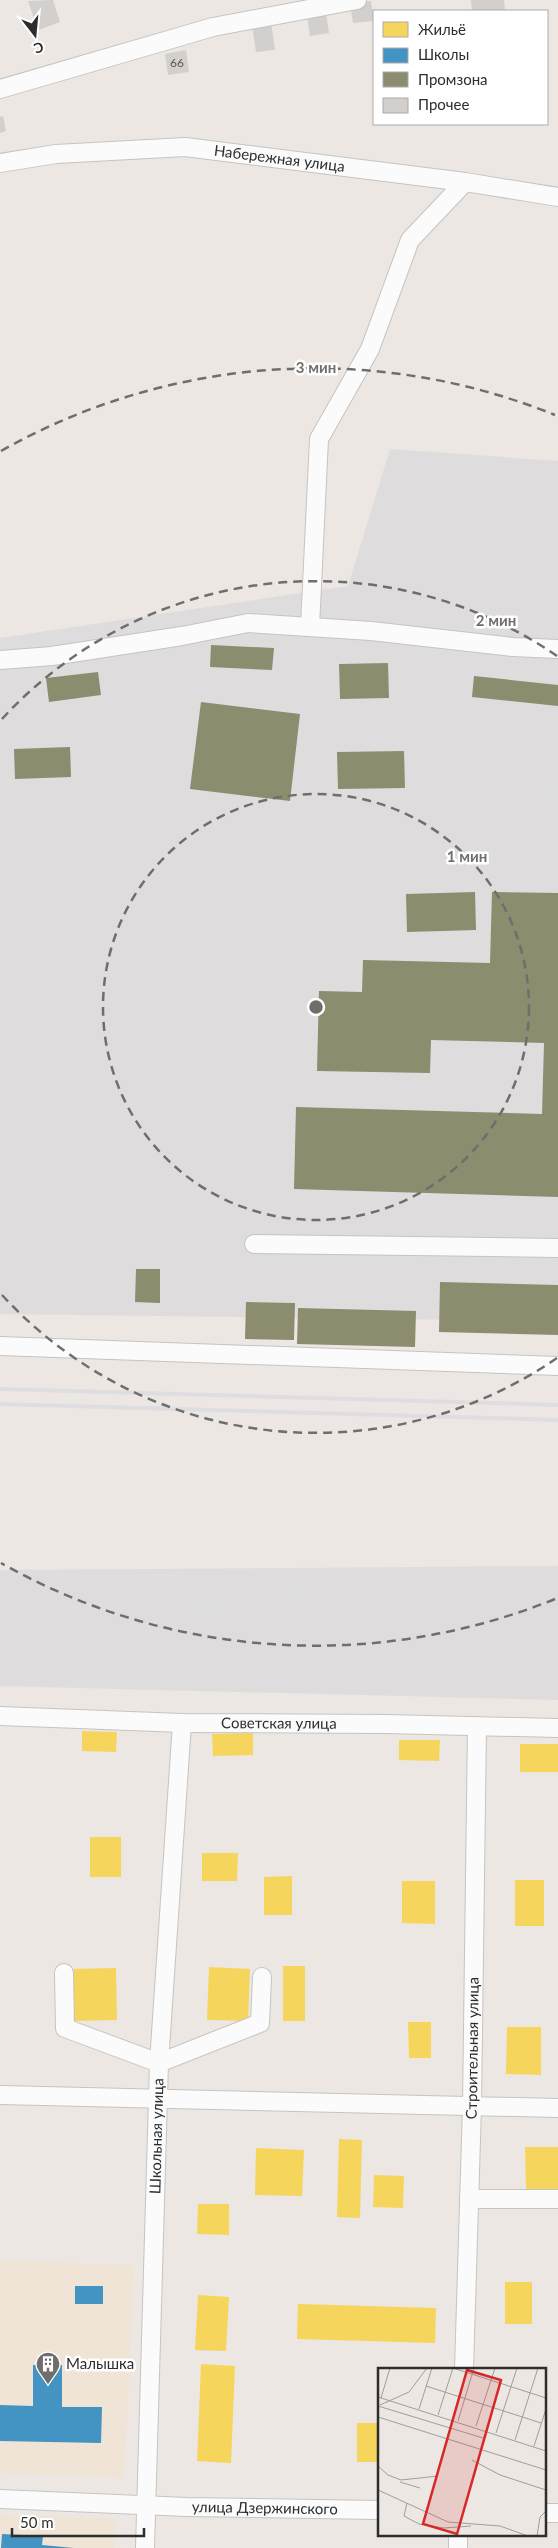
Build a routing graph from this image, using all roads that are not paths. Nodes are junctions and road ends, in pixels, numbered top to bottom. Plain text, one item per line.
1 (357, 0) edge
2 (0, 89) edge
3 (0, 163) edge
4 (466, 182) junction
5 (558, 197) edge
6 (310, 627) junction
7 (558, 649) edge
8 (0, 660) edge
9 (254, 1244) dead end
10 (558, 1248) edge
11 (0, 1346) edge
12 (558, 1366) edge
13 (0, 1716) edge
14 (182, 1723) junction
15 (478, 1726) junction
16 (558, 1728) edge
17 (64, 1973) dead end
18 (262, 1977) dead end
19 (158, 2063) junction
20 (0, 2095) edge
21 (157, 2099) junction
22 (472, 2106) junction
23 (558, 2108) edge
24 (469, 2199) junction
25 (558, 2199) edge
26 (464, 2368) edge
27 (0, 2499) edge
28 (147, 2506) junction
29 (378, 2510) edge
30 (145, 2548) edge

1 - 2 street
3 - 4 street, Набережная улица
4 - 5 street, Набережная улица
4 - 6 street
6 - 7 street
6 - 8 street
9 - 10 street
11 - 12 street
13 - 14 street, Советская улица
14 - 15 street, Советская улица
14 - 19 street, Школьная улица
15 - 16 street, Советская улица
15 - 22 street, Строительная улица
17 - 19 street
18 - 19 street
19 - 21 street, Школьная улица
20 - 21 street
21 - 22 street
21 - 28 street, Школьная улица
22 - 23 street
22 - 24 street, Строительная улица
24 - 25 street
24 - 26 street, Строительная улица
27 - 28 street, улица Дзержинского
28 - 29 street, улица Дзержинского
28 - 30 street, Школьная улица

